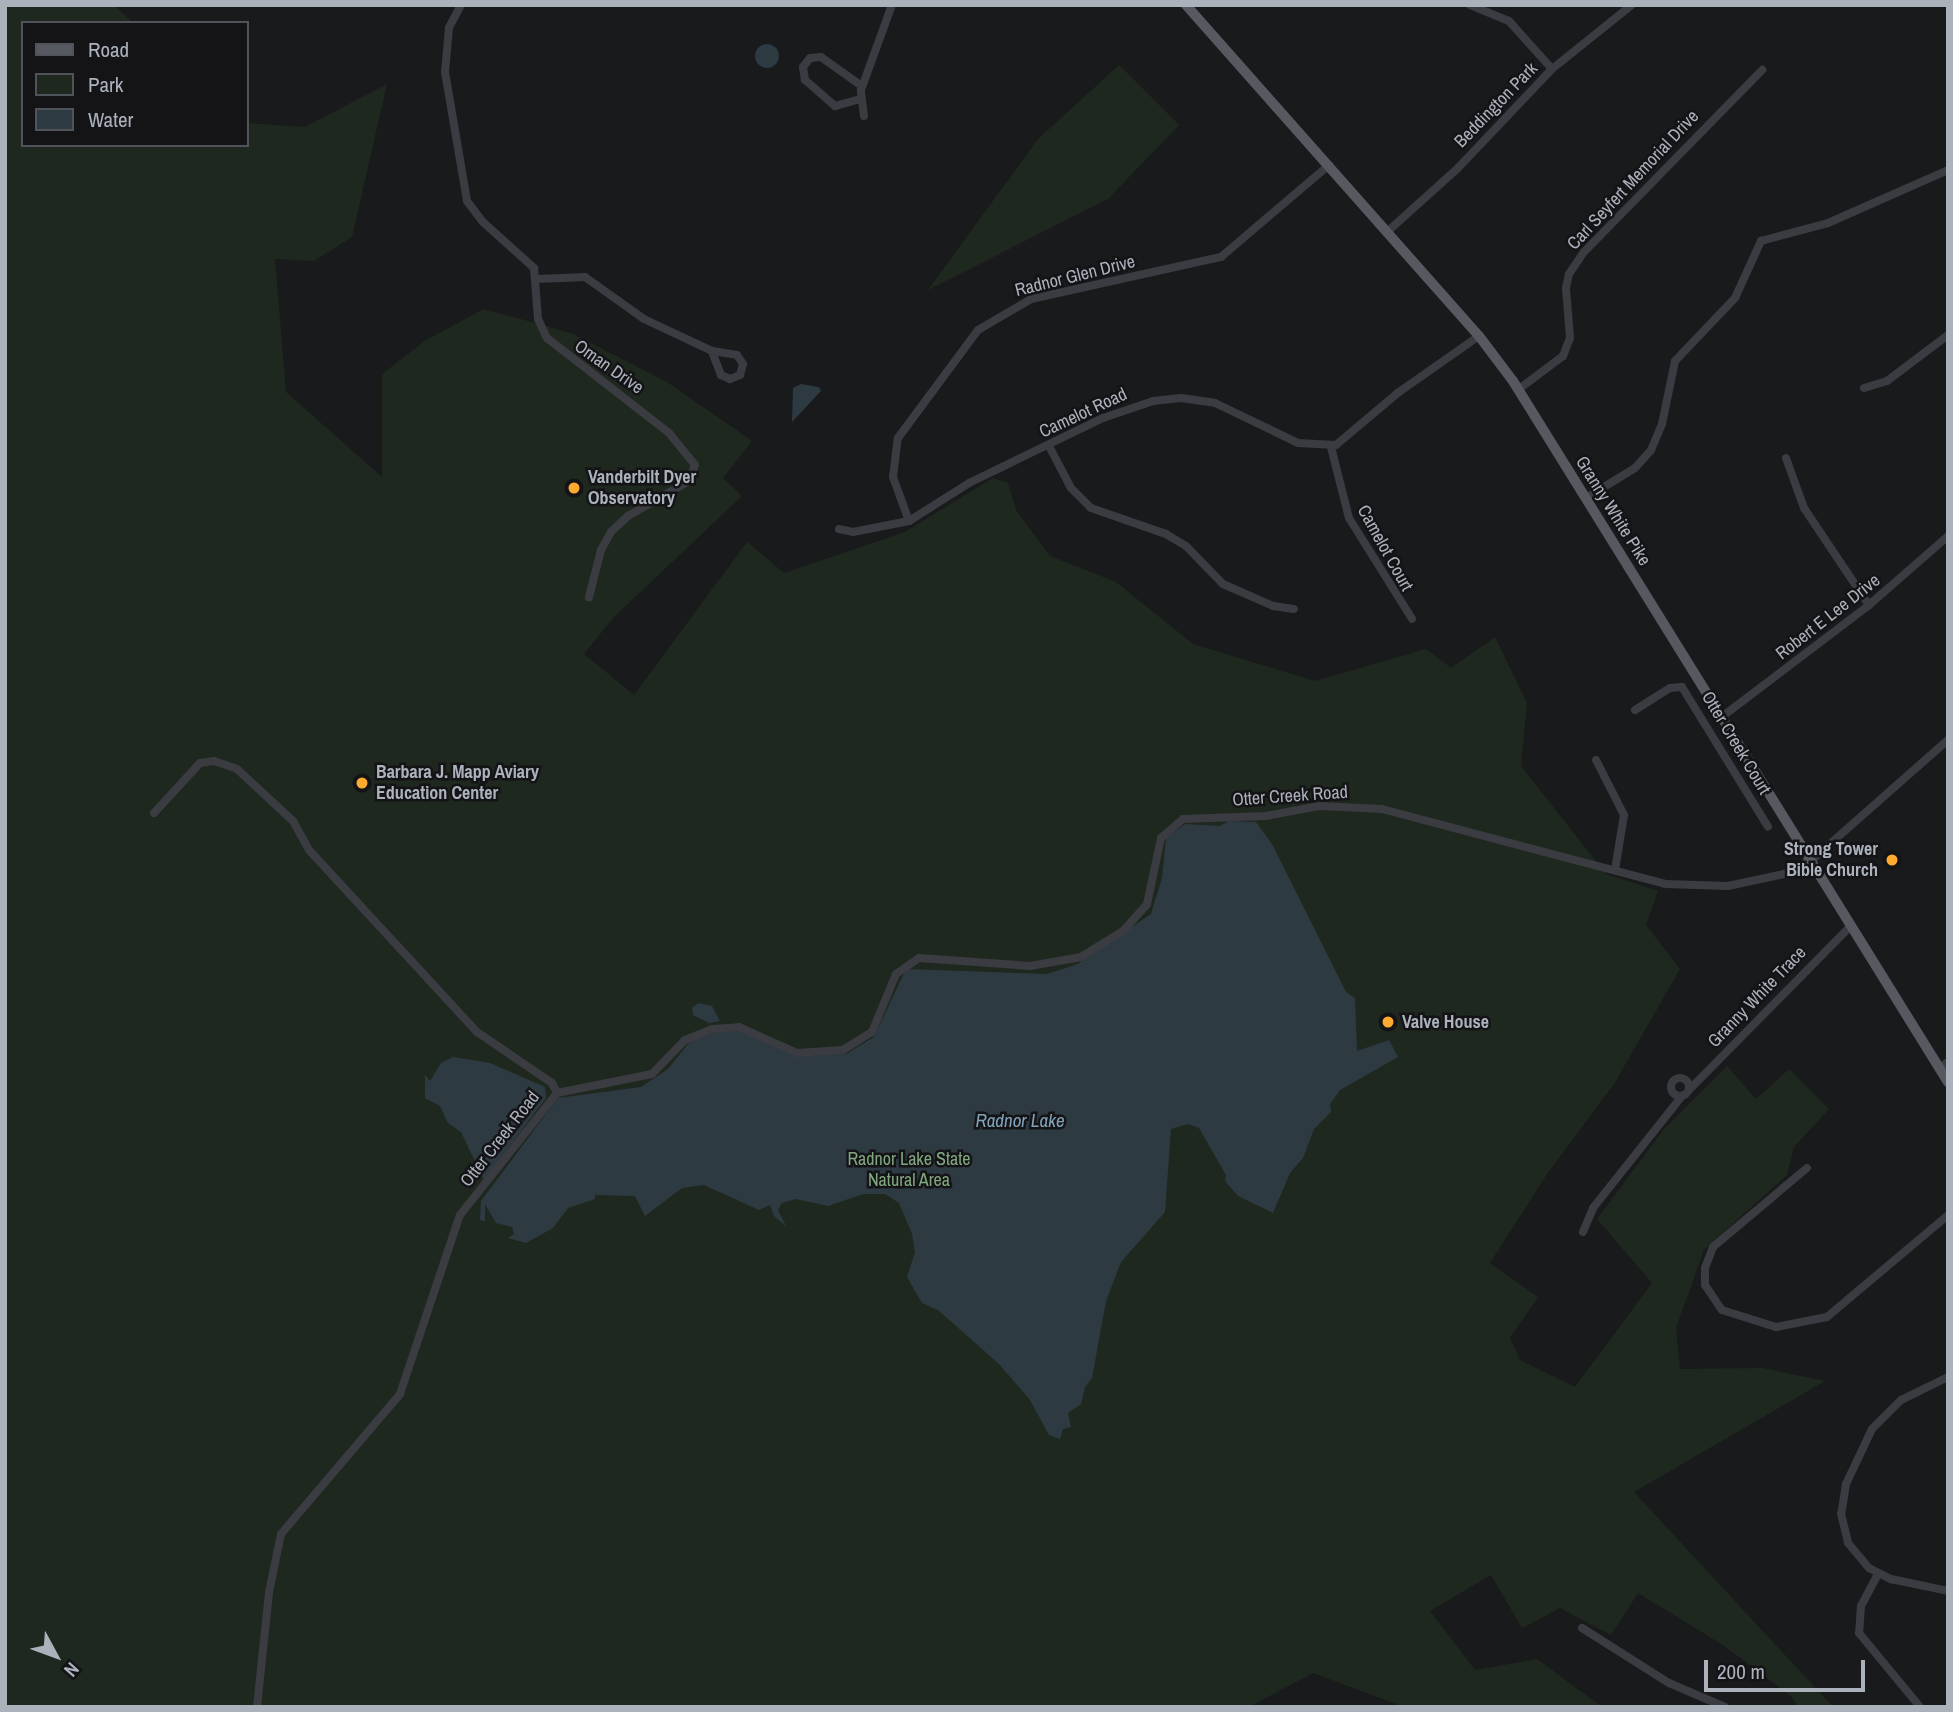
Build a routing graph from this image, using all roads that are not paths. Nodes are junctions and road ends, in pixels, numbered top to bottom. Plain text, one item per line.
1 (460, 5) edge
2 (892, 5) edge
3 (1186, 5) edge
4 (1470, 5) edge
5 (1632, 5) edge
6 (1552, 69) junction
7 (1762, 70) dead end
8 (862, 86) junction
9 (860, 99) junction
10 (864, 116) dead end
11 (1329, 165) junction
12 (1948, 170) edge
13 (1387, 232) junction
14 (537, 279) junction
15 (1948, 335) edge
16 (1479, 336) junction
17 (712, 351) dead end
18 (1864, 388) dead end
19 (1519, 390) junction
20 (1049, 446) junction
21 (1331, 447) junction
22 (1786, 458) dead end
23 (1586, 498) junction
24 (909, 521) junction
25 (839, 529) dead end
26 (1948, 536) edge
27 (589, 597) dead end
28 (1869, 605) junction
29 (1294, 609) dead end
30 (1412, 619) dead end
31 (1635, 710) dead end
32 (1723, 716) junction
33 (1948, 740) edge
34 (1596, 760) dead end
35 (1748, 760) junction
36 (1733, 770) junction
37 (154, 813) dead end
38 (1768, 827) dead end
39 (1809, 861) junction
40 (1615, 870) junction
41 (1849, 928) junction
42 (1943, 1065) edge
43 (1948, 1082) edge
44 (557, 1093) junction
45 (1807, 1168) dead end
46 (1948, 1215) edge
47 (1583, 1232) dead end
48 (1948, 1377) edge
49 (1878, 1574) junction
50 (1948, 1591) edge
51 (1581, 1628) dead end
52 (257, 1707) edge
53 (1725, 1707) edge
54 (1920, 1707) edge

1 - 14 street
2 - 8 street
3 - 11 main road, Granny White Pike
4 - 6 street
5 - 6 street, Beddington Park
6 - 13 street, Beddington Park
7 - 19 street, Carl Seyfert Memorial Drive
8 - 9 street
8 - 9 street
9 - 10 street
11 - 13 main road, Granny White Pike
11 - 24 street, Radnor Glen Drive
12 - 23 street
13 - 16 main road, Granny White Pike
14 - 17 street
14 - 27 street, Oman Drive
15 - 18 street
16 - 19 main road, Granny White Pike
16 - 21 street
19 - 23 main road, Granny White Pike
20 - 21 street, Camelot Road
20 - 24 street, Camelot Road
20 - 29 street
21 - 30 street, Camelot Court
22 - 28 street
23 - 32 main road, Granny White Pike
24 - 25 street, Camelot Road
26 - 28 street, Robert E Lee Drive
28 - 32 street, Robert E Lee Drive
31 - 36 street, Otter Creek Court
32 - 35 main road, Granny White Pike
33 - 39 street, Otter Creek Road
34 - 40 street
35 - 36 street
35 - 39 main road, Granny White Pike
36 - 38 street, Otter Creek Court
37 - 44 street
39 - 40 street, Otter Creek Road
39 - 41 main road, Granny White Pike
40 - 44 street, Otter Creek Road
41 - 42 main road, Granny White Pike
41 - 47 street, Granny White Trace
42 - 43 main road, Granny White Pike
44 - 52 street, Otter Creek Road
45 - 46 street
48 - 49 street
49 - 50 street
49 - 54 street
51 - 53 street

